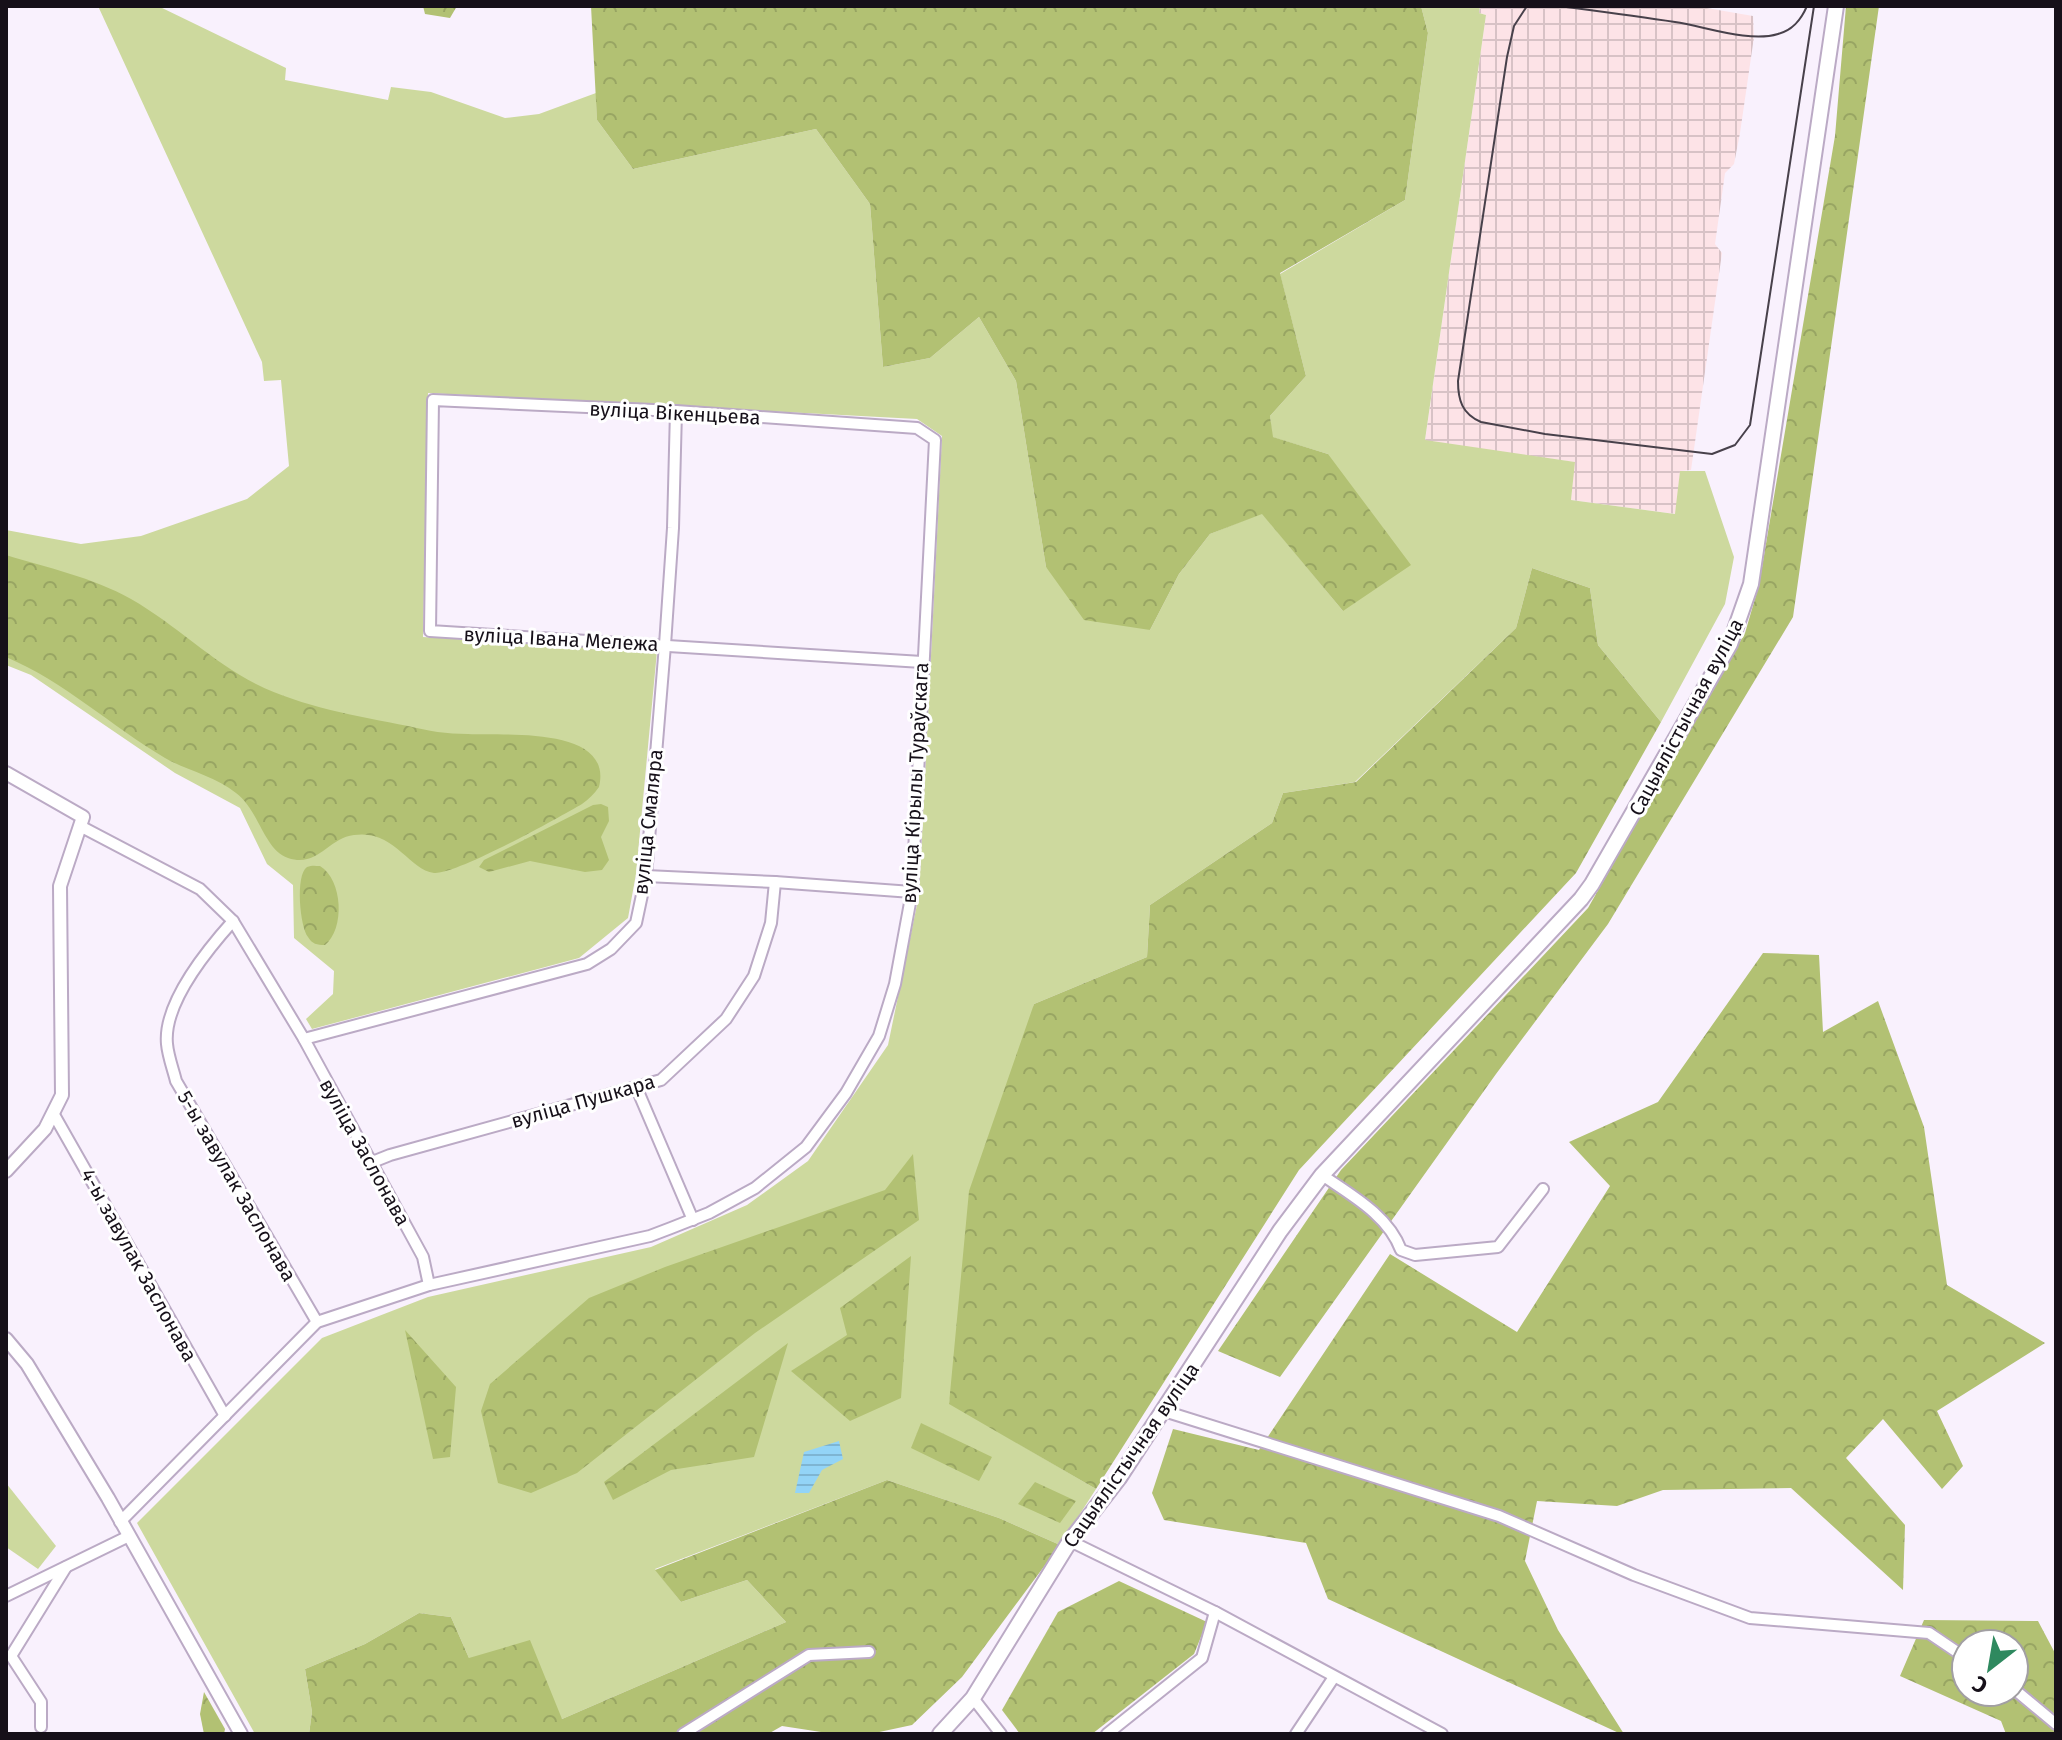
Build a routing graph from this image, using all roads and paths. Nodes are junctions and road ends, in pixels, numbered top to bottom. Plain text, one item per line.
1 (1836, 6) edge
2 (433, 400) joint
3 (676, 411) junction
4 (917, 428) joint
5 (665, 645) junction
6 (922, 662) junction
7 (6, 773) edge
8 (80, 826) junction
9 (646, 876) junction
10 (775, 882) junction
11 (912, 892) junction
12 (233, 921) junction
13 (304, 1039) junction
14 (637, 1089) junction
15 (53, 1113) junction
16 (370, 1163) junction
17 (6, 1171) edge
18 (1322, 1175) junction
19 (1543, 1189) dead end
20 (693, 1220) junction
21 (429, 1285) junction
22 (317, 1322) junction
23 (6, 1339) edge
24 (1164, 1411) junction
25 (225, 1416) junction
26 (120, 1522) junction
27 (129, 1536) junction
28 (1070, 1541) junction
29 (66, 1567) junction
30 (6, 1596) edge
31 (1215, 1612) junction
32 (1950, 1647) edge
33 (869, 1652) dead end
34 (1334, 1677) junction
35 (973, 1698) junction
36 (2030, 1702) edge
37 (2056, 1724) edge
38 (41, 1727) dead end
39 (241, 1734) edge
40 (683, 1734) edge
41 (940, 1734) edge
42 (1001, 1734) edge
43 (1107, 1734) edge
44 (1296, 1734) edge
45 (1442, 1734) edge

1 - 18 main road, Сацыялістычная вуліца
2 - 3 street, вуліца Вікенцьева
2 - 5 street, вуліца Івана Мележа
3 - 4 street, вуліца Вікенцьева
3 - 5 street, вуліца Смаляра
4 - 6 street, вуліца Кірылы Тураўскага
5 - 6 street, вуліца Івана Мележа
5 - 9 street, вуліца Смаляра
6 - 11 street, вуліца Кірылы Тураўскага
7 - 8 street, вуліца Заслонава
8 - 12 street, вуліца Заслонава
8 - 15 street
9 - 10 street
9 - 13 street, вуліца Смаляра
10 - 11 street
10 - 14 street, вуліца Пушкара
11 - 20 street, вуліца Кірылы Тураўскага
12 - 13 street, вуліца Заслонава
12 - 22 street, 5-ы завулак Заслонава
13 - 16 street, вуліца Заслонава
14 - 16 street, вуліца Пушкара
14 - 20 street
15 - 17 street
15 - 25 street, 4-ы завулак Заслонава
16 - 21 street, вуліца Заслонава
18 - 19 street
18 - 24 main road, Сацыялістычная вуліца
20 - 21 street, вуліца Кірылы Тураўскага
21 - 22 street
22 - 25 street
23 - 26 street
24 - 28 main road, Сацыялістычная вуліца
24 - 32 street
25 - 26 street
26 - 27 street
27 - 29 street
27 - 39 street
28 - 31 street
28 - 35 main road, Сацыялістычная вуліца
29 - 30 street
29 - 38 street
31 - 34 street
31 - 43 street
33 - 40 street
34 - 44 street
34 - 45 street
35 - 41 main road, Сацыялістычная вуліца
35 - 42 street
36 - 37 street

